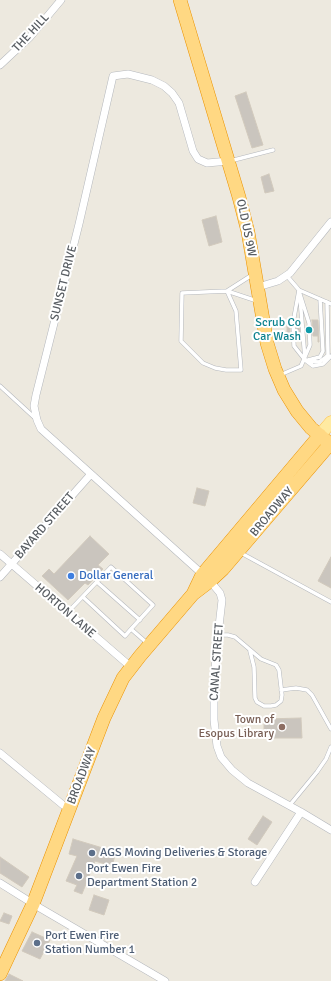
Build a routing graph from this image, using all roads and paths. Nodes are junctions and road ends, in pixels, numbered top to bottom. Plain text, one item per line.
1 (61, 0) edge
2 (180, 0) edge
3 (0, 65) edge
4 (273, 150) dead end
5 (229, 161) junction
6 (331, 222) edge
7 (255, 273) junction
8 (286, 276) junction
9 (258, 287) junction
10 (299, 290) junction
11 (227, 291) junction
12 (320, 299) junction
13 (261, 302) junction
14 (327, 302) junction
15 (331, 304) edge
16 (331, 356) edge
17 (305, 360) junction
18 (277, 376) junction
19 (0, 386) edge
20 (37, 420) junction
21 (331, 422) edge
22 (328, 441) edge
23 (91, 474) junction
24 (238, 551) junction
25 (0, 554) edge
26 (12, 564) junction
27 (0, 577) edge
28 (206, 578) junction
29 (97, 582) junction
30 (83, 597) junction
31 (331, 602) edge
32 (68, 613) junction
33 (140, 620) junction
34 (131, 629) junction
35 (218, 635) junction
36 (149, 645) junction
37 (250, 651) junction
38 (131, 667) junction
39 (281, 690) junction
40 (331, 729) edge
41 (331, 747) edge
42 (0, 753) edge
43 (289, 806) junction
44 (70, 808) junction
45 (301, 812) junction
46 (331, 830) edge
47 (255, 882) dead end
48 (0, 883) edge
49 (33, 904) junction
50 (0, 974) edge
51 (165, 981) edge

1 - 3 street, THE HILL
2 - 5 highway, OLD US 9W
4 - 5 lane
5 - 7 highway, OLD US 9W
5 - 20 street, SUNSET DRIVE
6 - 8 street
7 - 9 highway, OLD US 9W
7 - 11 lane
8 - 9 street
8 - 10 lane
9 - 13 highway, OLD US 9W
10 - 12 lane
10 - 17 lane
10 - 17 lane
10 - 17 lane
11 - 11 lane
11 - 13 lane
12 - 14 lane
12 - 17 lane
13 - 18 highway, OLD US 9W
14 - 15 lane
14 - 17 lane
16 - 17 lane
17 - 18 lane
18 - 22 highway, OLD US 9W
19 - 20 lane
20 - 23 street
21 - 22 main road
22 - 24 highway, BROADWAY
22 - 28 highway, BROADWAY
23 - 26 street, BAYARD STREET
23 - 28 street
24 - 28 highway, BROADWAY
24 - 31 lane
25 - 26 street, HORTON LANE
26 - 27 street, BAYARD STREET
26 - 32 street, HORTON LANE
28 - 35 street, CANAL STREET
28 - 36 highway, BROADWAY
29 - 30 lane
29 - 33 lane
29 - 33 lane
30 - 32 lane
30 - 34 lane
32 - 38 street, HORTON LANE
33 - 34 lane
34 - 36 lane
35 - 37 lane
35 - 43 street, CANAL STREET
36 - 38 highway, BROADWAY
37 - 39 lane
37 - 39 lane
38 - 44 highway, BROADWAY
39 - 40 lane
41 - 43 lane
42 - 44 street
43 - 45 street, CANAL STREET
44 - 49 highway, BROADWAY
45 - 46 street, CANAL STREET
45 - 47 street
48 - 49 street
49 - 50 highway, BROADWAY
49 - 51 street

